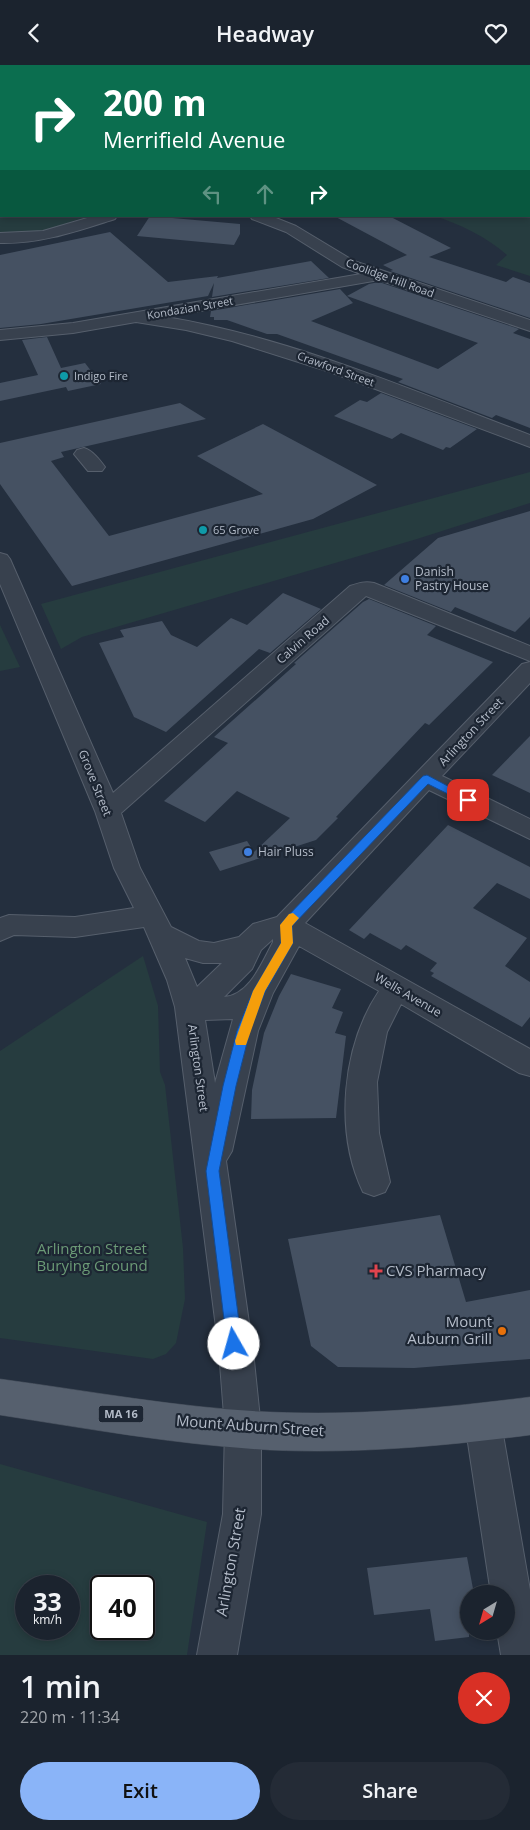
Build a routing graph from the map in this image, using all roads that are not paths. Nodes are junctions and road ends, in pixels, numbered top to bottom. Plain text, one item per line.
1 (107, 217) edge
2 (260, 217) edge
3 (0, 238) edge
4 (380, 275) junction
5 (136, 317) junction
6 (530, 326) edge
7 (0, 335) edge
8 (530, 441) edge
9 (0, 559) edge
10 (530, 655) edge
11 (530, 669) edge
12 (427, 779) junction
13 (108, 811) junction
14 (530, 830) edge
15 (156, 925) junction
16 (286, 925) junction
17 (3, 926) edge
18 (249, 944) junction
19 (396, 988) junction
20 (259, 991) junction
21 (189, 1007) junction
22 (530, 1064) edge
23 (212, 1171) junction
24 (374, 1182) dead end
25 (0, 1397) edge
26 (530, 1416) edge
27 (483, 1423) junction
28 (243, 1428) junction
29 (217, 1655) edge
30 (521, 1655) edge

1 - 3 street
2 - 4 street, Coolidge Hill Road
4 - 5 street, Kondazian Street
4 - 6 street, Coolidge Hill Road
5 - 7 street, Kondazian Street
5 - 8 street, Crawford Street
9 - 13 street, Grove Street
10 - 13 street, Calvin Road
11 - 12 street, Arlington Street
12 - 14 street
12 - 16 street, Arlington Street
13 - 15 street, Grove Street
15 - 17 street
15 - 18 street
15 - 21 street, Grove Street
16 - 18 street, Arlington Street
16 - 19 street, Wells Avenue
16 - 20 street, Arlington Street
18 - 21 street, Arlington Street
19 - 22 street, Wells Avenue
19 - 24 street
20 - 21 street
20 - 23 street, Arlington Street
21 - 23 street, Arlington Street
23 - 28 street, Arlington Street
25 - 28 main road, Mount Auburn Street / MA 16
26 - 27 main road, Mount Auburn Street / MA 16
27 - 28 main road, Mount Auburn Street / MA 16
27 - 30 street
28 - 29 street, Arlington Street

